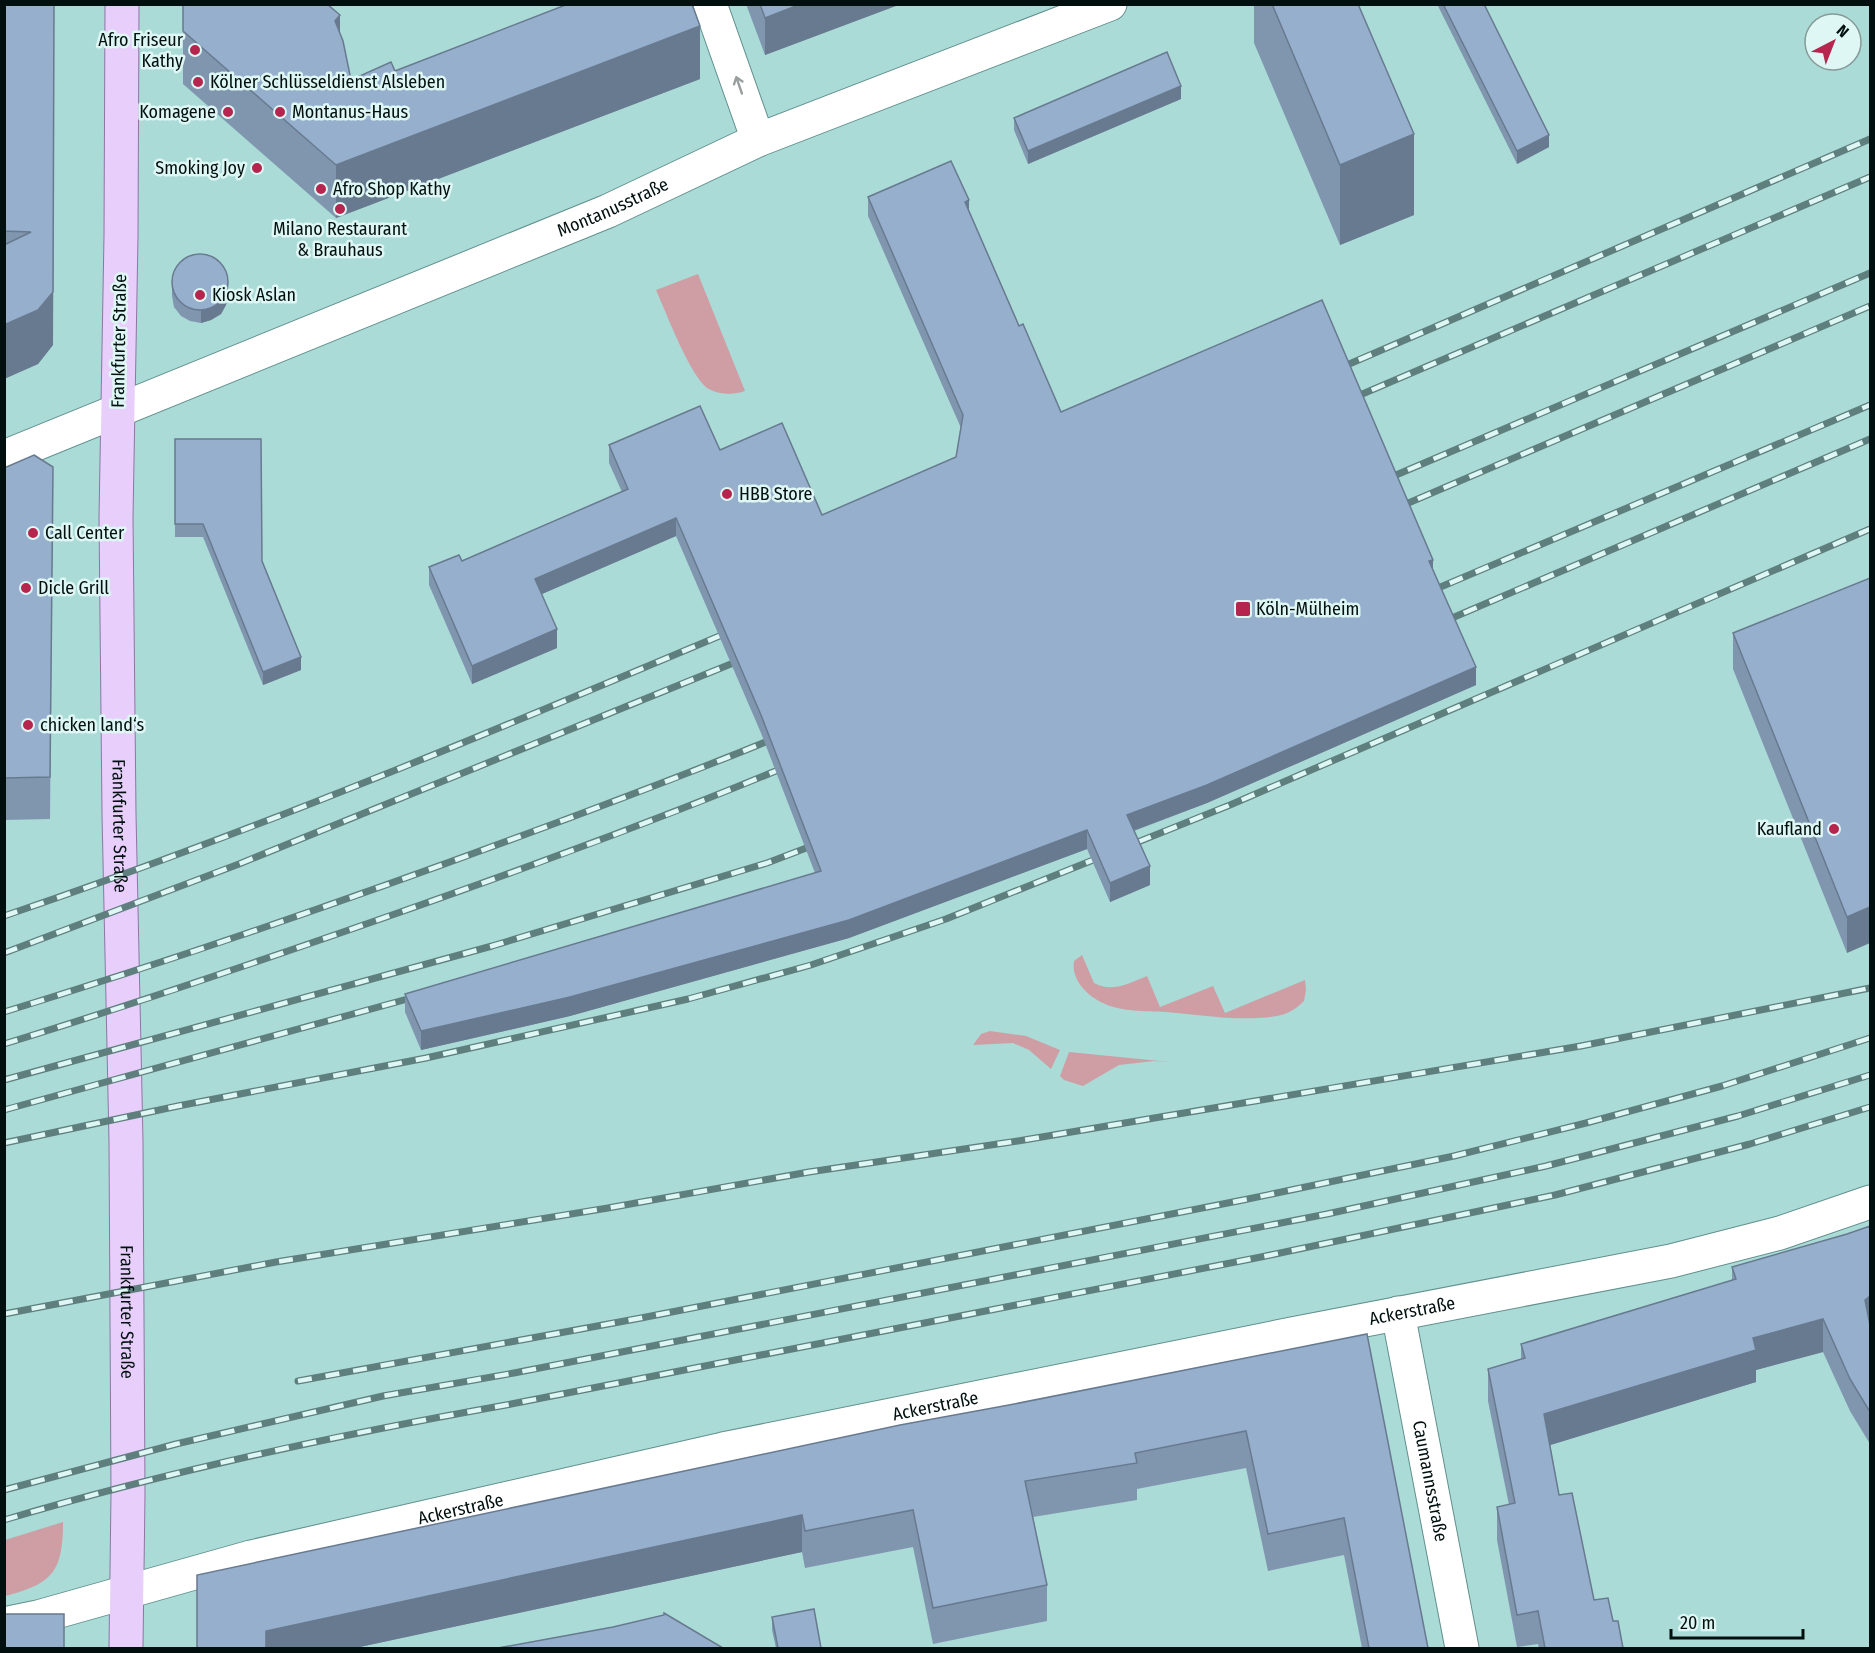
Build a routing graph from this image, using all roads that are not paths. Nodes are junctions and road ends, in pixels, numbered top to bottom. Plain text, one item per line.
1 (122, 4) edge
2 (710, 4) edge
3 (1110, 4) edge
4 (758, 140) junction
5 (118, 411) junction
6 (4, 457) edge
7 (1870, 1202) edge
8 (1398, 1313) junction
9 (127, 1592) junction
10 (4, 1624) edge
11 (126, 1648) edge
12 (1461, 1648) edge

1 - 5 main road, Frankfurter Straße
4 -> 2 street
3 - 4 street, Montanusstraße
4 - 5 street, Montanusstraße
5 - 6 street, Montanusstraße
5 - 9 main road, Frankfurter Straße
7 - 8 street, Ackerstraße
8 - 9 street, Ackerstraße
8 - 12 street, Caumannsstraße
9 - 10 street, Ackerstraße
9 - 11 main road, Frankfurter Straße

